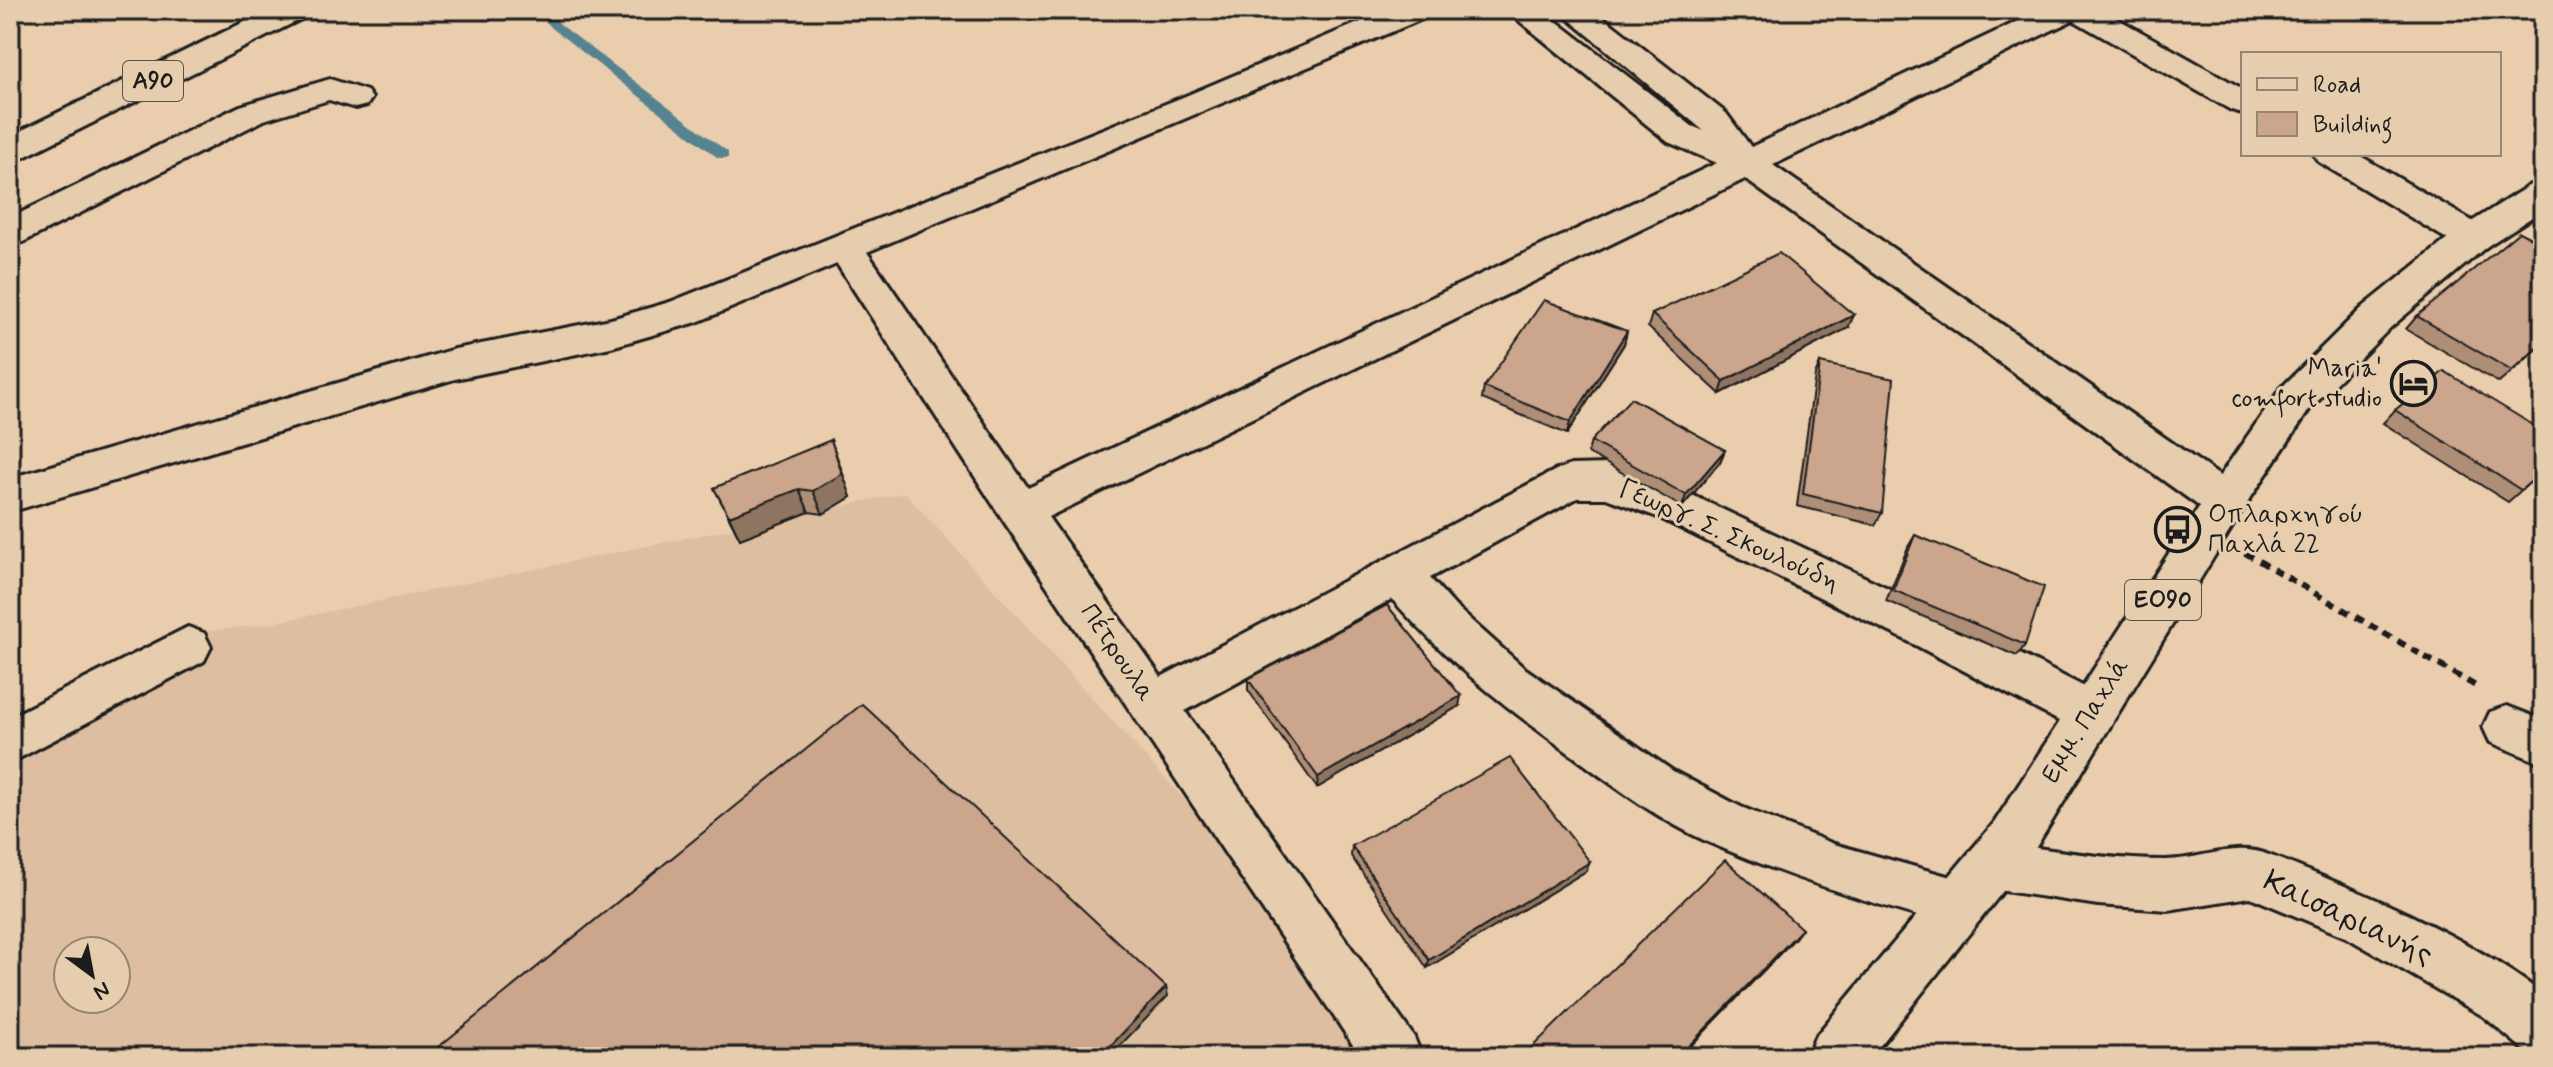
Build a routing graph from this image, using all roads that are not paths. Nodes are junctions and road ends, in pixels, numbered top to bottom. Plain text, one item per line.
1 (294, 10) edge
2 (1416, 10) edge
3 (1522, 10) edge
4 (1574, 10) edge
5 (2068, 10) edge
6 (2079, 10) edge
7 (355, 98) dead end
8 (2241, 102) edge
9 (10, 150) edge
10 (2334, 156) edge
11 (1746, 163) junction
12 (2543, 193) edge
13 (10, 233) edge
14 (2473, 238) junction
15 (844, 246) junction
16 (10, 495) edge
17 (1020, 511) junction
18 (2216, 517) junction
19 (1398, 574) junction
20 (188, 647) dead end
21 (1152, 705) junction
22 (2091, 714) junction
23 (10, 741) edge
24 (1975, 884) junction
25 (2543, 1029) edge
26 (1394, 1057) edge
27 (1835, 1057) edge

1 - 9 main road, Α90
2 - 15 main road
3 - 11 main road
4 - 11 main road
5 - 11 main road
6 - 8 main road
7 - 13 main road
10 - 14 main road
11 - 17 main road
11 - 18 main road
12 - 14 main road, Εμμ. Παχλά / ΕΟ90
14 - 18 main road, Εμμ. Παχλά / ΕΟ90
15 - 16 main road
15 - 17 main road, Πέτρουλα
17 - 21 main road, Πέτρουλα
18 - 22 main road, Εμμ. Παχλά / ΕΟ90
19 - 21 main road, Γεωργ. Σ. Σκουλούδη
19 - 22 main road, Γεωργ. Σ. Σκουλούδη
19 - 24 main road, Καισαριανής
20 - 23 main road
21 - 26 main road, Πέτρουλα
22 - 24 main road, Εμμ. Παχλά / ΕΟ90
24 - 25 main road, Καισαριανής
24 - 27 main road, Εμμ. Παχλά / ΕΟ90

